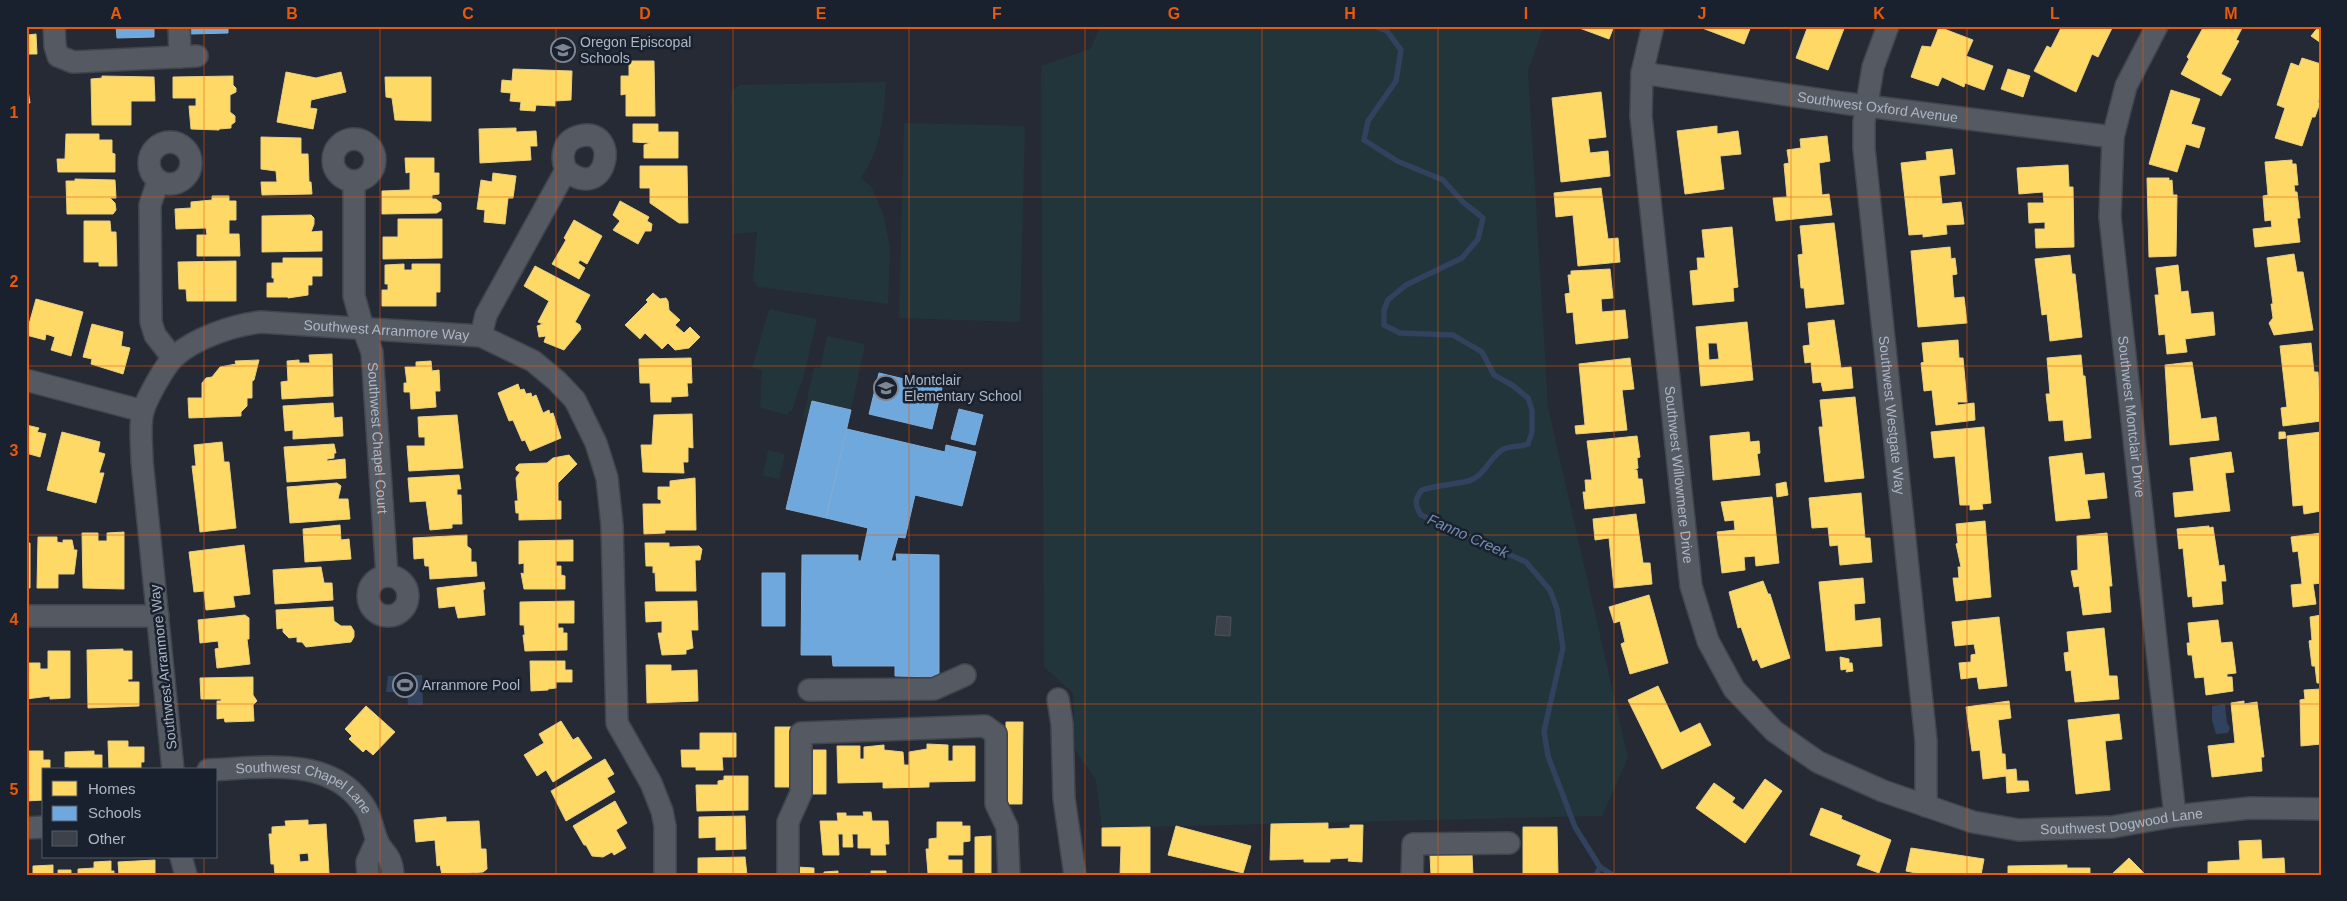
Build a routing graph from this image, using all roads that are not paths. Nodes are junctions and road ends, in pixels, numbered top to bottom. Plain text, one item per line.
1 (54, 26) edge
2 (179, 26) edge
3 (1653, 26) edge
4 (1888, 26) edge
5 (2157, 26) edge
6 (1642, 73) junction
7 (1866, 105) junction
8 (2113, 138) junction
9 (566, 170) dead end
10 (158, 181) dead end
11 (354, 182) dead end
12 (362, 328) junction
13 (480, 336) junction
14 (173, 358) junction
15 (26, 380) edge
16 (143, 411) junction
17 (387, 576) dead end
18 (26, 616) edge
19 (158, 616) junction
20 (965, 675) dead end
21 (809, 690) dead end
22 (1058, 699) dead end
23 (173, 768) edge
24 (218, 770) edge
25 (1926, 806) junction
26 (2321, 810) edge
27 (2175, 816) junction
28 (42, 827) edge
29 (26, 828) edge
30 (376, 840) junction
31 (1509, 843) dead end
32 (181, 858) edge
33 (186, 875) edge
34 (368, 875) edge
35 (392, 875) edge
36 (665, 875) edge
37 (788, 875) edge
38 (1009, 875) edge
39 (1075, 875) edge
40 (1412, 875) edge

1 - 2 street
3 - 6 street, Southwest Willowmere Drive
4 - 7 street, Southwest Westgate Way
5 - 8 street, Southwest Montclair Drive
6 - 7 street, Southwest Oxford Avenue
6 - 25 street, Southwest Willowmere Drive
7 - 8 street, Southwest Oxford Avenue
7 - 25 street, Southwest Westgate Way
8 - 27 street, Southwest Montclair Drive
9 - 13 street
10 - 14 street
11 - 12 street, Southwest Chapel Court
12 - 13 street, Southwest Arranmore Way
12 - 14 street, Southwest Arranmore Way
12 - 17 street, Southwest Chapel Court
13 - 36 street, Southwest Arranmore Way
14 - 16 street, Southwest Arranmore Way
15 - 16 street
16 - 19 street, Southwest Arranmore Way
18 - 19 street
19 - 23 street, Southwest Arranmore Way
20 - 21 street
22 - 39 street
24 - 30 street, Southwest Chapel Lane
25 - 27 street, Southwest Dogwood Lane
26 - 27 street, Southwest Dogwood Lane
28 - 29 street
30 - 34 street, Southwest Chapel Lane
30 - 35 street, Southwest Chapel Lane
31 - 40 street
32 - 33 street
37 - 38 street

